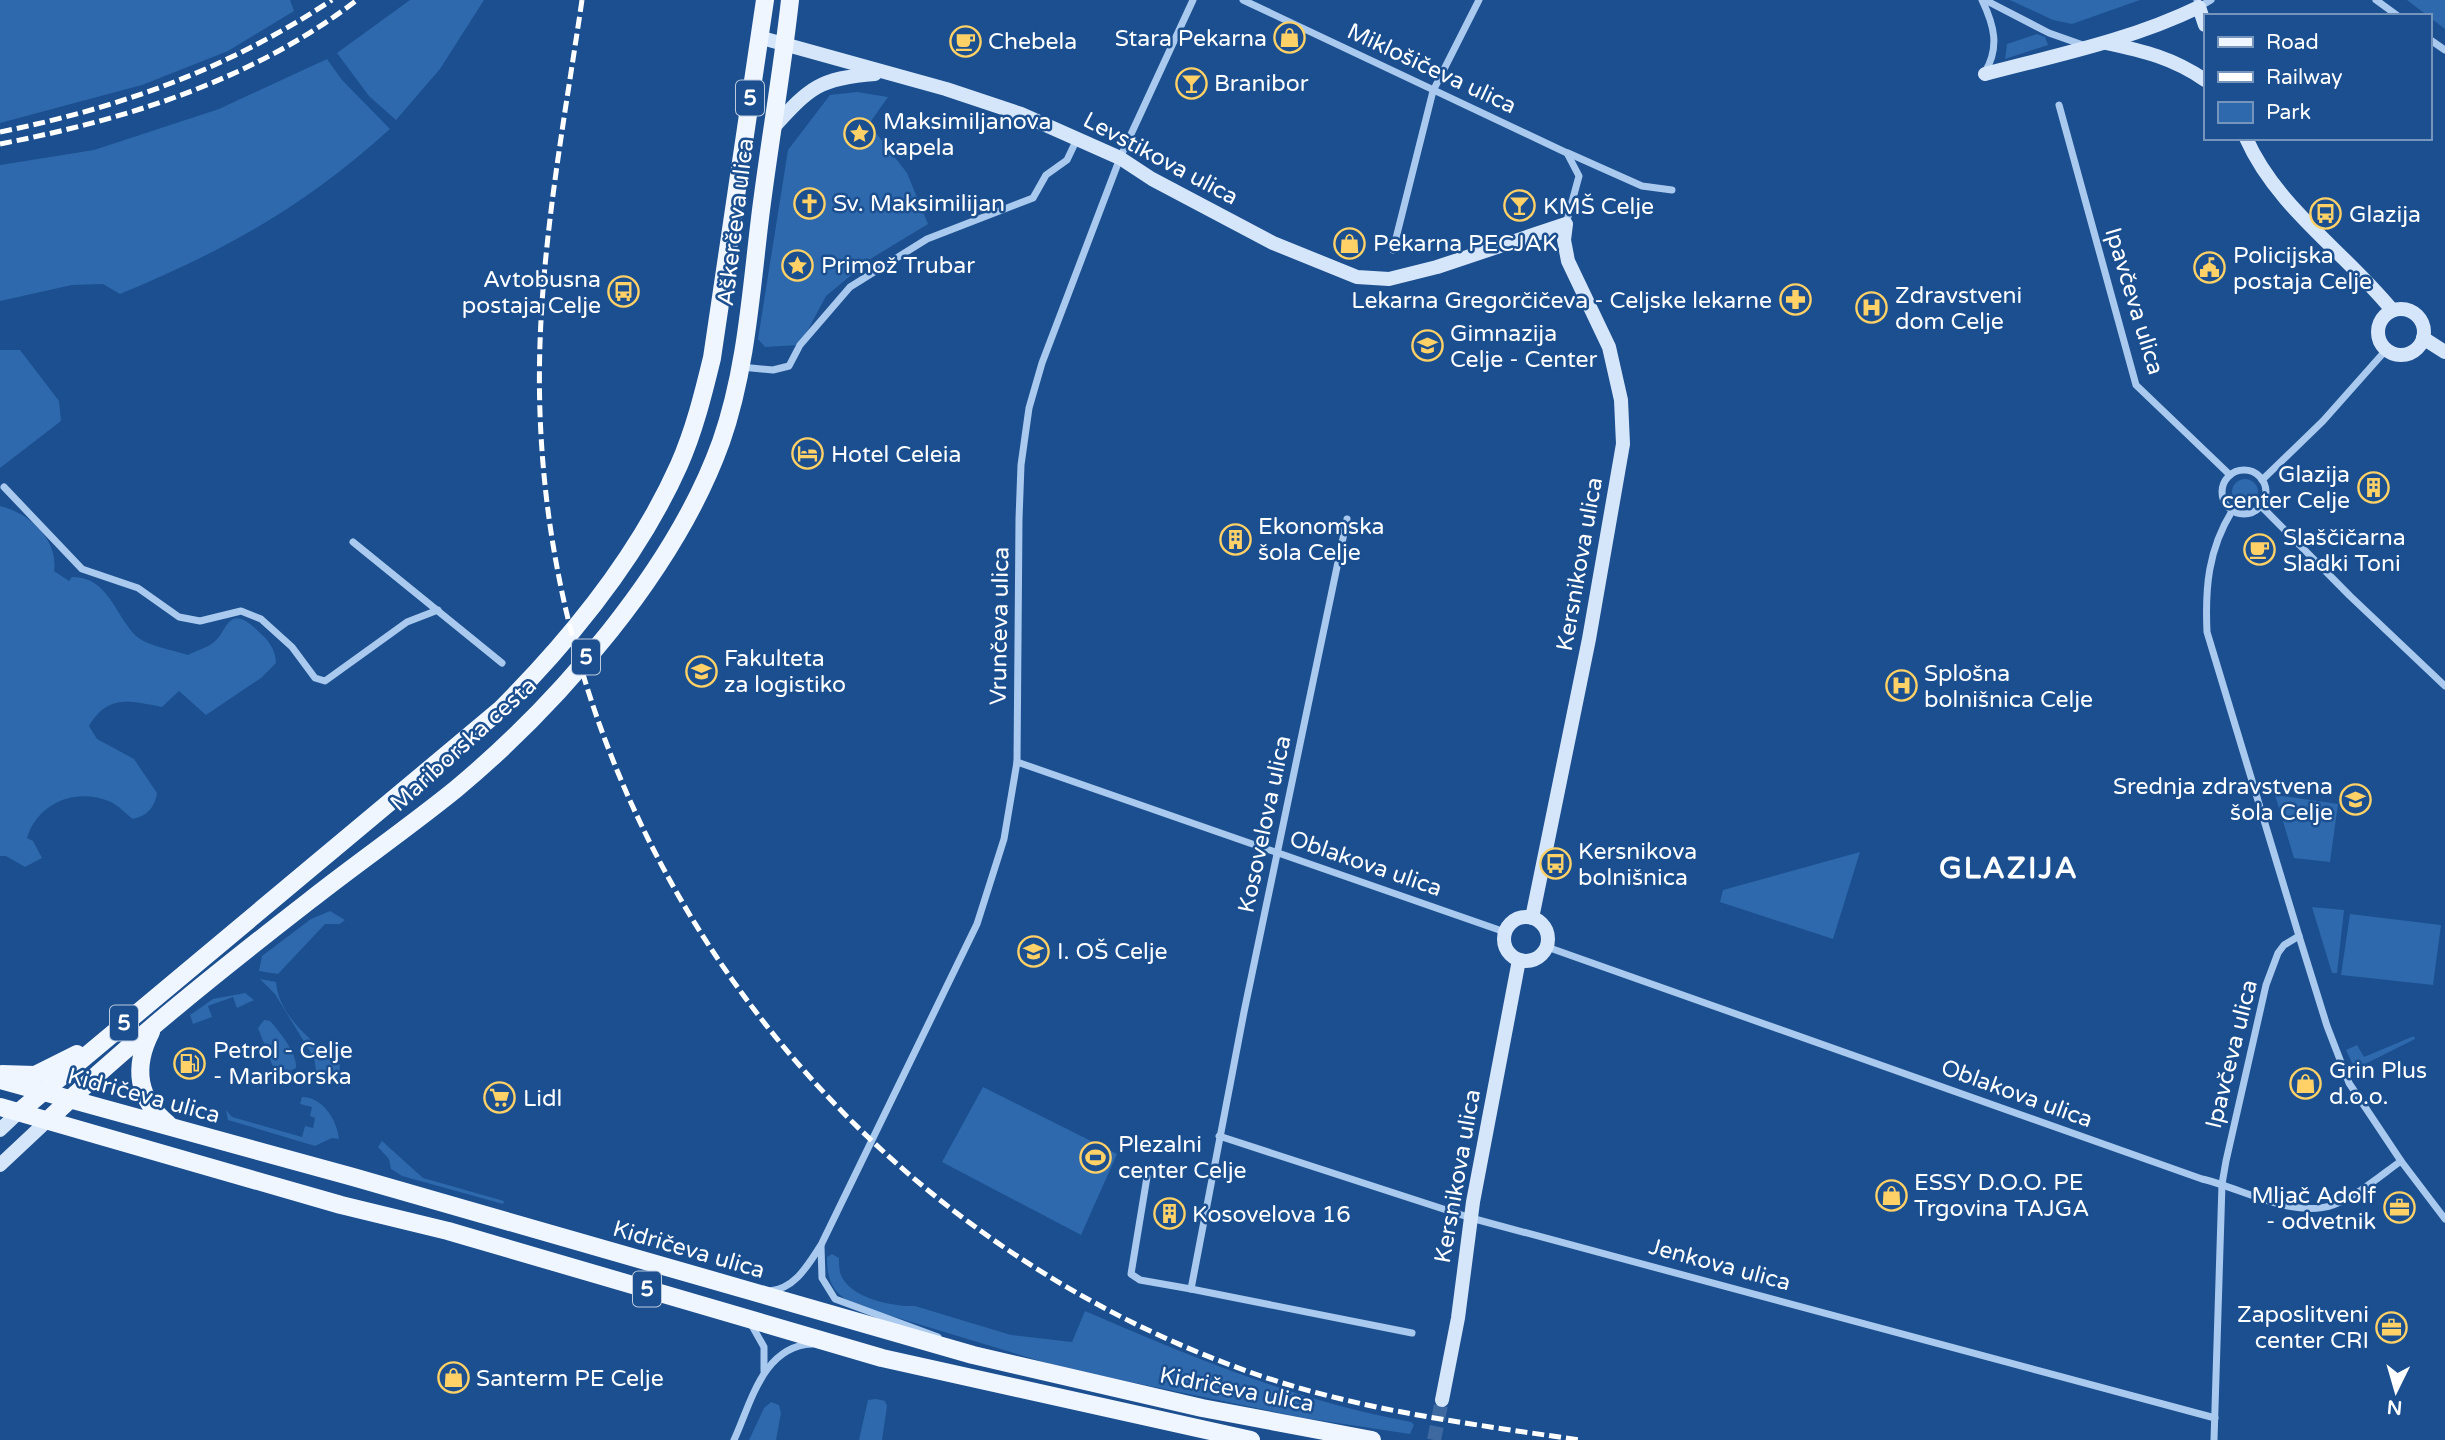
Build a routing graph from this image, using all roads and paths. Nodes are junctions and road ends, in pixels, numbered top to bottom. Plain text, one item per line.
1 (765, 0) edge
2 (790, 0) edge
3 (1194, 0) edge
4 (1243, 0) edge
5 (1479, 0) edge
6 (1984, 0) edge
7 (2376, 0) edge
8 (2202, 2) edge
9 (2395, 14) edge
10 (762, 38) junction
11 (785, 44) junction
12 (2097, 45) junction
13 (889, 73) junction
14 (1984, 74) joint
15 (2204, 79) edge
16 (1433, 91) junction
17 (2059, 105) dead end
18 (771, 130) junction
19 (1078, 138) junction
20 (2247, 140) edge
21 (1567, 153) junction
22 (1120, 158) junction
23 (1672, 190) dead end
24 (1566, 224) junction
25 (1393, 250) dead end
26 (2392, 310) junction
27 (2423, 338) junction
28 (2386, 350) junction
29 (2445, 352) edge
30 (712, 358) joint
31 (740, 367) junction
32 (2230, 475) junction
33 (2262, 480) junction
34 (4, 487) dead end
35 (2262, 506) junction
36 (2232, 511) junction
37 (1347, 519) dead end
38 (353, 542) dead end
39 (438, 610) junction
40 (502, 663) dead end
41 (2445, 686) edge
42 (1017, 762) junction
43 (1277, 853) junction
44 (1532, 918) junction
45 (1505, 932) junction
46 (2299, 936) junction
47 (1546, 947) junction
48 (1519, 960) junction
49 (129, 1018) junction
50 (154, 1026) junction
51 (0, 1074) edge
52 (0, 1080) edge
53 (43, 1093) junction
54 (70, 1099) junction
55 (0, 1107) edge
56 (19, 1112) junction
57 (48, 1121) junction
58 (174, 1129) junction
59 (0, 1130) edge
60 (1219, 1136) junction
61 (2400, 1161) junction
62 (0, 1165) edge
63 (1147, 1177) dead end
64 (2222, 1184) junction
65 (1471, 1218) junction
66 (2445, 1219) edge
67 (821, 1245) junction
68 (692, 1275) junction
69 (1191, 1289) junction
70 (746, 1318) junction
71 (1412, 1333) dead end
72 (845, 1347) junction
73 (973, 1355) junction
74 (764, 1372) junction
75 (1442, 1401) tunnel mouth
76 (2215, 1418) junction
77 (734, 1440) edge
78 (1251, 1440) edge
79 (1371, 1440) edge
80 (2214, 1440) edge

1 - 10 main road, Aškerčeva ulica / 5
2 - 11 main road, Aškerčeva ulica / 5
3 - 22 street, Vrunčeva ulica
4 - 16 street, Miklošičeva ulica
5 - 16 street
6 - 12 street
6 - 14 street
7 - 9 street
8 - 12 street
10 - 11 street, Levstikova ulica
10 - 30 main road, Aškerčeva ulica / 5
11 - 13 street, Levstikova ulica
11 - 18 main road, Aškerčeva ulica / 5
12 - 14 street
12 - 15 street
13 - 18 street
13 - 19 street, Levstikova ulica
16 - 21 street, Miklošičeva ulica
16 - 25 street
17 - 32 street, Ipavčeva ulica
18 - 31 main road, Aškerčeva ulica / 5
19 - 22 street, Levstikova ulica
19 - 31 street
20 - 26 street
21 - 23 street, Miklošičeva ulica
21 - 24 street
22 - 24 street, Levstikova ulica
22 - 42 street, Vrunčeva ulica
24 - 44 street, Kersnikova ulica
26 - 27 street
26 - 28 street
27 - 28 street
27 - 29 street
28 - 33 street
30 - 49 main road, Mariborska cesta / 5
31 - 50 main road, Mariborska cesta / 5
32 - 33 street
32 - 36 street
33 - 35 street
34 - 39 street
35 - 36 street
35 - 41 street
36 - 46 street
37 - 43 street, Kosovelova ulica
38 - 39 street
39 - 40 street
42 - 43 street, Oblakova ulica
42 - 67 street, Vrunčeva ulica
43 - 45 street, Oblakova ulica
43 - 60 street, Kosovelova ulica
44 - 45 street
44 - 47 street
45 - 48 street
46 - 61 street
46 - 64 street, Ipavčeva ulica
47 - 48 street
47 - 64 street, Oblakova ulica
48 - 65 street, Kersnikova ulica
49 - 51 main road
49 - 53 main road, Mariborska cesta / 5
50 - 54 main road, Mariborska cesta
50 - 58 main road, 5
52 - 53 main road, Kidričeva ulica
53 - 54 main road, Kidričeva ulica
53 - 56 main road, Mariborska cesta / 5
54 - 57 main road, Mariborska cesta
54 - 58 main road, Kidričeva ulica
55 - 56 main road, Kidričeva ulica
56 - 57 main road, Kidričeva ulica / 5
56 - 59 street, Mariborska cesta
57 - 62 street, Mariborska cesta
57 - 70 main road, Kidričeva ulica / 5
58 - 68 main road, Kidričeva ulica / 5
60 - 65 street, Jenkova ulica
60 - 69 street, Kosovelova ulica
61 - 64 street, Oblakova ulica
61 - 66 street
63 - 69 street
64 - 76 street, Ipavčeva ulica
65 - 75 street, Kersnikova ulica
65 - 76 street, Jenkova ulica
67 - 68 street, Vrunčeva ulica
67 - 73 street, Vrunčeva ulica
68 - 73 main road, Kidričeva ulica / 5
69 - 71 street
70 - 72 main road, Kidričeva ulica / 5
70 - 74 street
72 - 74 street
72 - 78 main road, Kidričeva ulica / 5
73 - 79 main road, Kidričeva ulica / 5
74 - 77 street
76 - 80 street, Ipavčeva ulica

